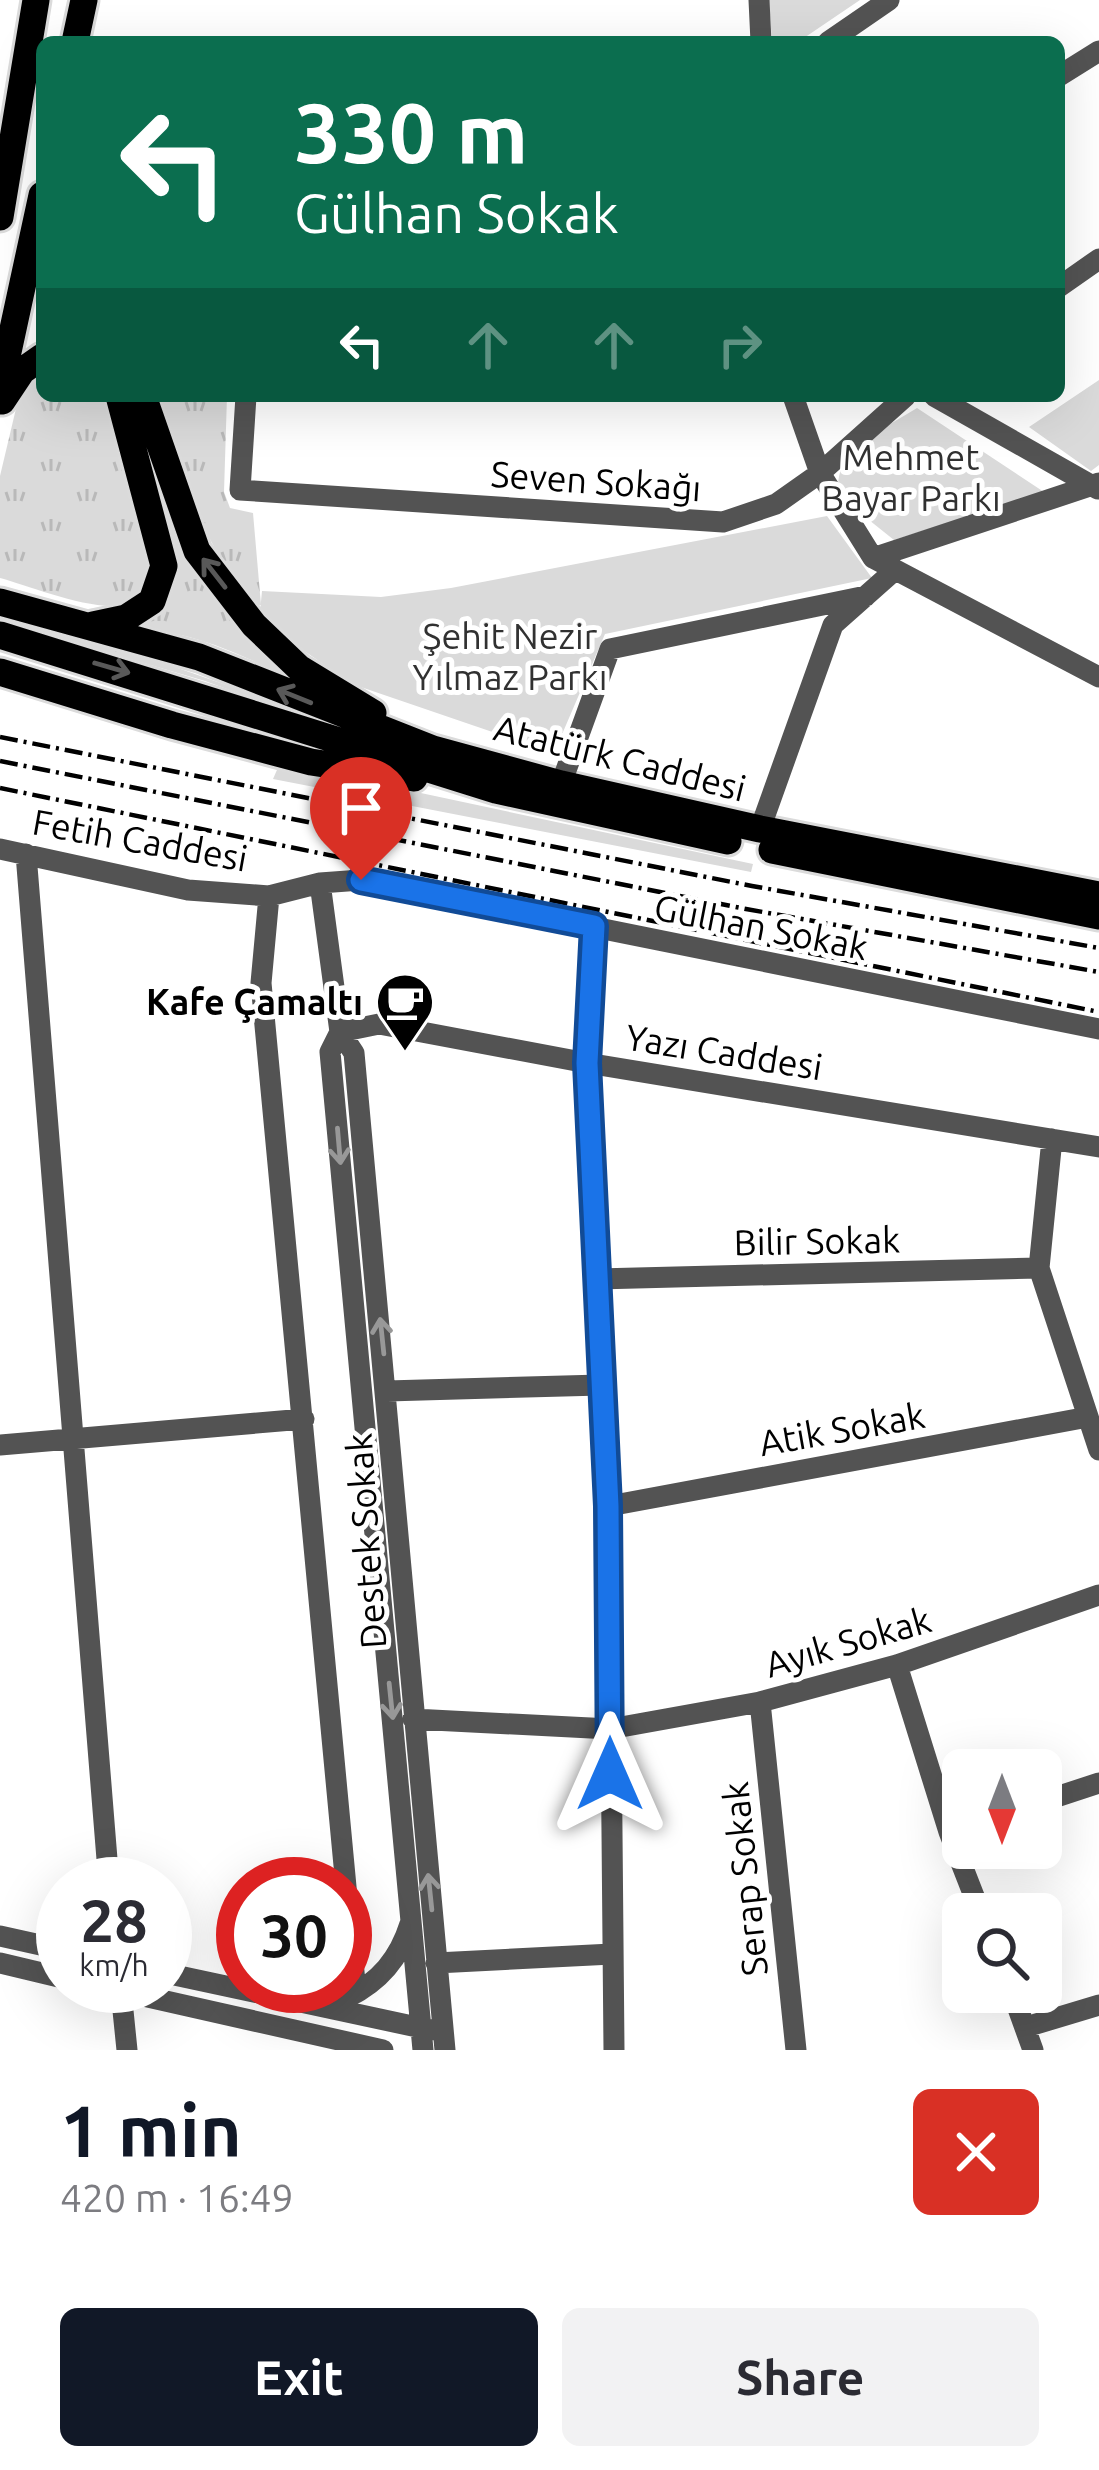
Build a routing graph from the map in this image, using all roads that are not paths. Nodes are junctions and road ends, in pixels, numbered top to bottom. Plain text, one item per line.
1 (36, 0) edge
2 (85, 0) edge
3 (759, 0) edge
4 (889, 0) edge
5 (80, 36) edge
6 (761, 36) edge
7 (837, 36) edge
8 (1099, 51) edge
9 (1065, 72) edge
10 (19, 113) junction
11 (0, 142) edge
12 (0, 217) edge
13 (36, 223) edge
14 (1099, 259) edge
15 (1065, 283) edge
16 (36, 361) edge
17 (0, 389) edge
18 (121, 402) edge
19 (145, 402) edge
20 (246, 402) edge
21 (795, 402) edge
22 (899, 402) edge
23 (945, 402) edge
24 (0, 405) edge
25 (820, 473) junction
26 (1097, 486) edge
27 (873, 558) junction
28 (895, 570) junction
29 (866, 596) junction
30 (0, 602) edge
31 (93, 625) junction
32 (0, 635) edge
33 (0, 672) edge
34 (1099, 677) edge
35 (433, 749) junction
36 (562, 784) junction
37 (496, 790) junction
38 (760, 829) junction
39 (0, 849) edge
40 (26, 854) junction
41 (320, 883) junction
42 (269, 896) junction
43 (1098, 899) edge
44 (594, 926) junction
45 (1099, 1029) edge
46 (340, 1032) junction
47 (587, 1063) junction
48 (1052, 1139) junction
49 (1099, 1148) edge
50 (1039, 1268) junction
51 (597, 1279) junction
52 (602, 1385) junction
53 (387, 1390) junction
54 (1088, 1417) junction
55 (304, 1418) junction
56 (72, 1439) junction
57 (0, 1445) edge
58 (1099, 1450) edge
59 (608, 1506) junction
60 (1099, 1595) edge
61 (897, 1665) junction
62 (760, 1702) junction
63 (412, 1719) junction
64 (610, 1730) junction
65 (1099, 1783) edge
66 (942, 1791) edge
67 (1062, 1795) edge
68 (107, 1857) edge
69 (344, 1857) edge
70 (410, 1924) junction
71 (0, 1936) edge
72 (36, 1944) edge
73 (612, 1954) junction
74 (0, 1963) edge
75 (436, 1963) junction
76 (36, 1972) edge
77 (372, 1979) edge
78 (1099, 2005) edge
79 (192, 2007) edge
80 (124, 2013) edge
81 (340, 2013) edge
82 (1020, 2013) edge
83 (1026, 2027) junction
84 (307, 2033) junction
85 (433, 2040) edge
86 (127, 2050) edge
87 (332, 2050) edge
88 (383, 2050) edge
89 (614, 2050) edge
90 (796, 2050) edge
91 (1034, 2050) edge

1 - 10 main road
2 - 5 main road
3 - 6 street
4 - 7 street
8 - 9 street
10 - 11 main road
10 - 12 main road
13 - 17 main road
14 - 15 street
16 - 24 main road
18 - 31 main road
35 -> 19 main road
20 - 25 street, Seven Sokağı
21 - 25 street
22 - 25 street, Seven Sokağı
23 - 26 street
25 - 27 street
26 - 27 street
27 - 28 street
28 - 29 street
28 - 34 street
29 - 36 street
29 - 38 street
30 - 31 main road, Atatürk Caddesi
35 -> 31 main road, Atatürk Caddesi
32 -> 37 main road, Atatürk Caddesi
33 - 37 main road
35 - 36 main road, Atatürk Caddesi
36 - 38 main road, Atatürk Caddesi
37 - 43 main road, Atatürk Caddesi
38 - 43 main road, Atatürk Caddesi
39 - 40 street, Fetih Caddesi
40 - 42 street, Fetih Caddesi
40 - 56 street
41 - 42 street, Gülhan Sokak
41 - 44 street, Gülhan Sokak
41 - 46 street, Destek Sokak
42 - 55 street
44 - 45 street, Gülhan Sokak
44 - 47 street
46 - 47 street, Yazı Caddesi
53 -> 46 street, Destek Sokak
46 -> 70 street, Destek Sokak
47 - 48 street, Yazı Caddesi
47 - 51 street
48 - 49 street, Yazı Caddesi
48 - 50 street
50 - 51 street, Bilir Sokak
50 - 54 street
51 - 52 street
52 - 53 street
52 - 59 street
53 - 63 street, Destek Sokak
54 - 58 street
54 - 59 street, Atik Sokak
55 - 56 street
55 - 69 street
56 - 57 street
56 - 68 street
59 - 64 street
60 - 61 street, Ayık Sokak
61 - 62 street, Ayık Sokak
61 - 66 street
62 - 64 street, Ayık Sokak
62 - 90 street, Serap Sokak
63 - 64 street, Ayık Sokak
75 -> 63 street, Destek Sokak
64 - 73 street
65 - 67 street
70 - 77 street
70 - 85 street, Destek Sokak
71 - 72 street
73 - 75 street
73 - 89 street
74 - 76 street
75 - 85 street, Destek Sokak
78 - 83 street
79 - 84 street
80 - 86 street
81 - 85 street
82 - 83 street
83 - 91 street
84 - 87 street
84 - 88 street

